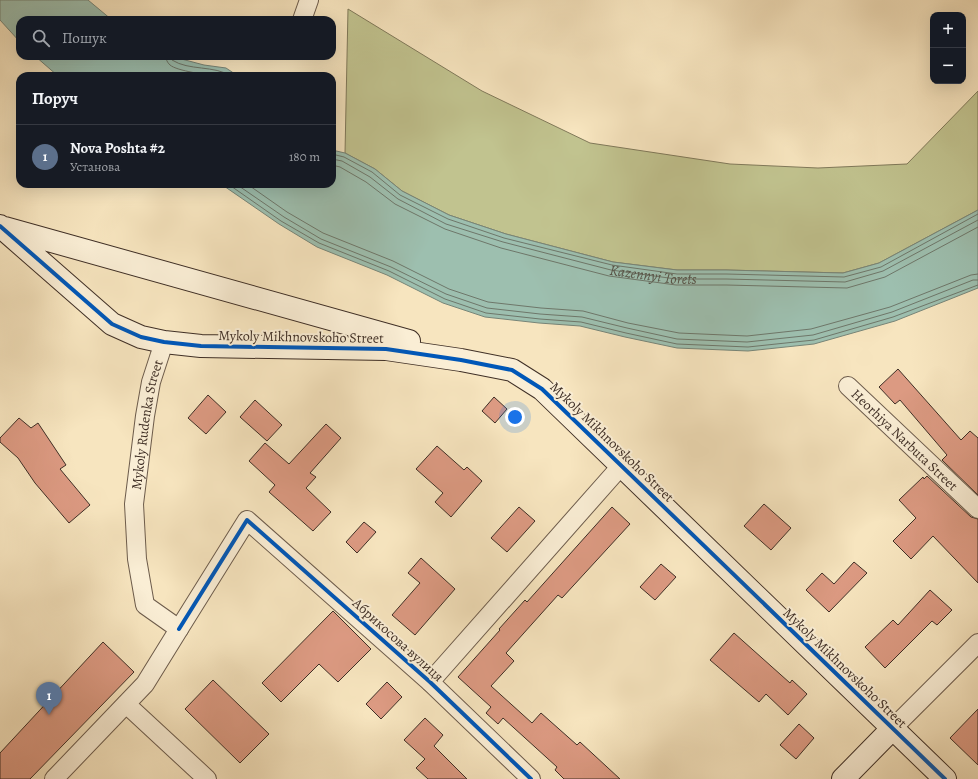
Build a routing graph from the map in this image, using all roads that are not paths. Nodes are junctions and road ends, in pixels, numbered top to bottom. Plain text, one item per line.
1 (309, 0) edge
2 (303, 16) edge
3 (0, 226) edge
4 (183, 278) joint
5 (164, 342) junction
6 (512, 370) junction
7 (848, 386) dead end
8 (621, 466) junction
9 (978, 509) edge
10 (179, 629) junction
11 (978, 642) edge
12 (430, 682) junction
13 (126, 704) junction
14 (892, 729) junction
15 (54, 779) edge
16 (207, 779) edge
17 (531, 779) edge
18 (843, 779) edge
19 (944, 779) edge

1 - 2 street
3 - 4 street, Mykoly Rudenka Street
3 - 5 street, Mykoly Rudenka Street
4 - 6 street, Mykoly Mikhnovskoho Street
5 - 6 street, Mykoly Mikhnovskoho Street
5 - 10 street, Mykoly Rudenka Street
6 - 8 street, Mykoly Mikhnovskoho Street
7 - 9 street, Heorhiya Narbuta Street
8 - 12 street, Абрикосова вулиця
8 - 14 street, Mykoly Mikhnovskoho Street
10 - 12 street, Абрикосова вулиця
10 - 13 street
11 - 14 street
12 - 17 street, Абрикосова вулиця
13 - 15 street
13 - 16 street
14 - 18 street
14 - 19 street, Mykoly Mikhnovskoho Street

